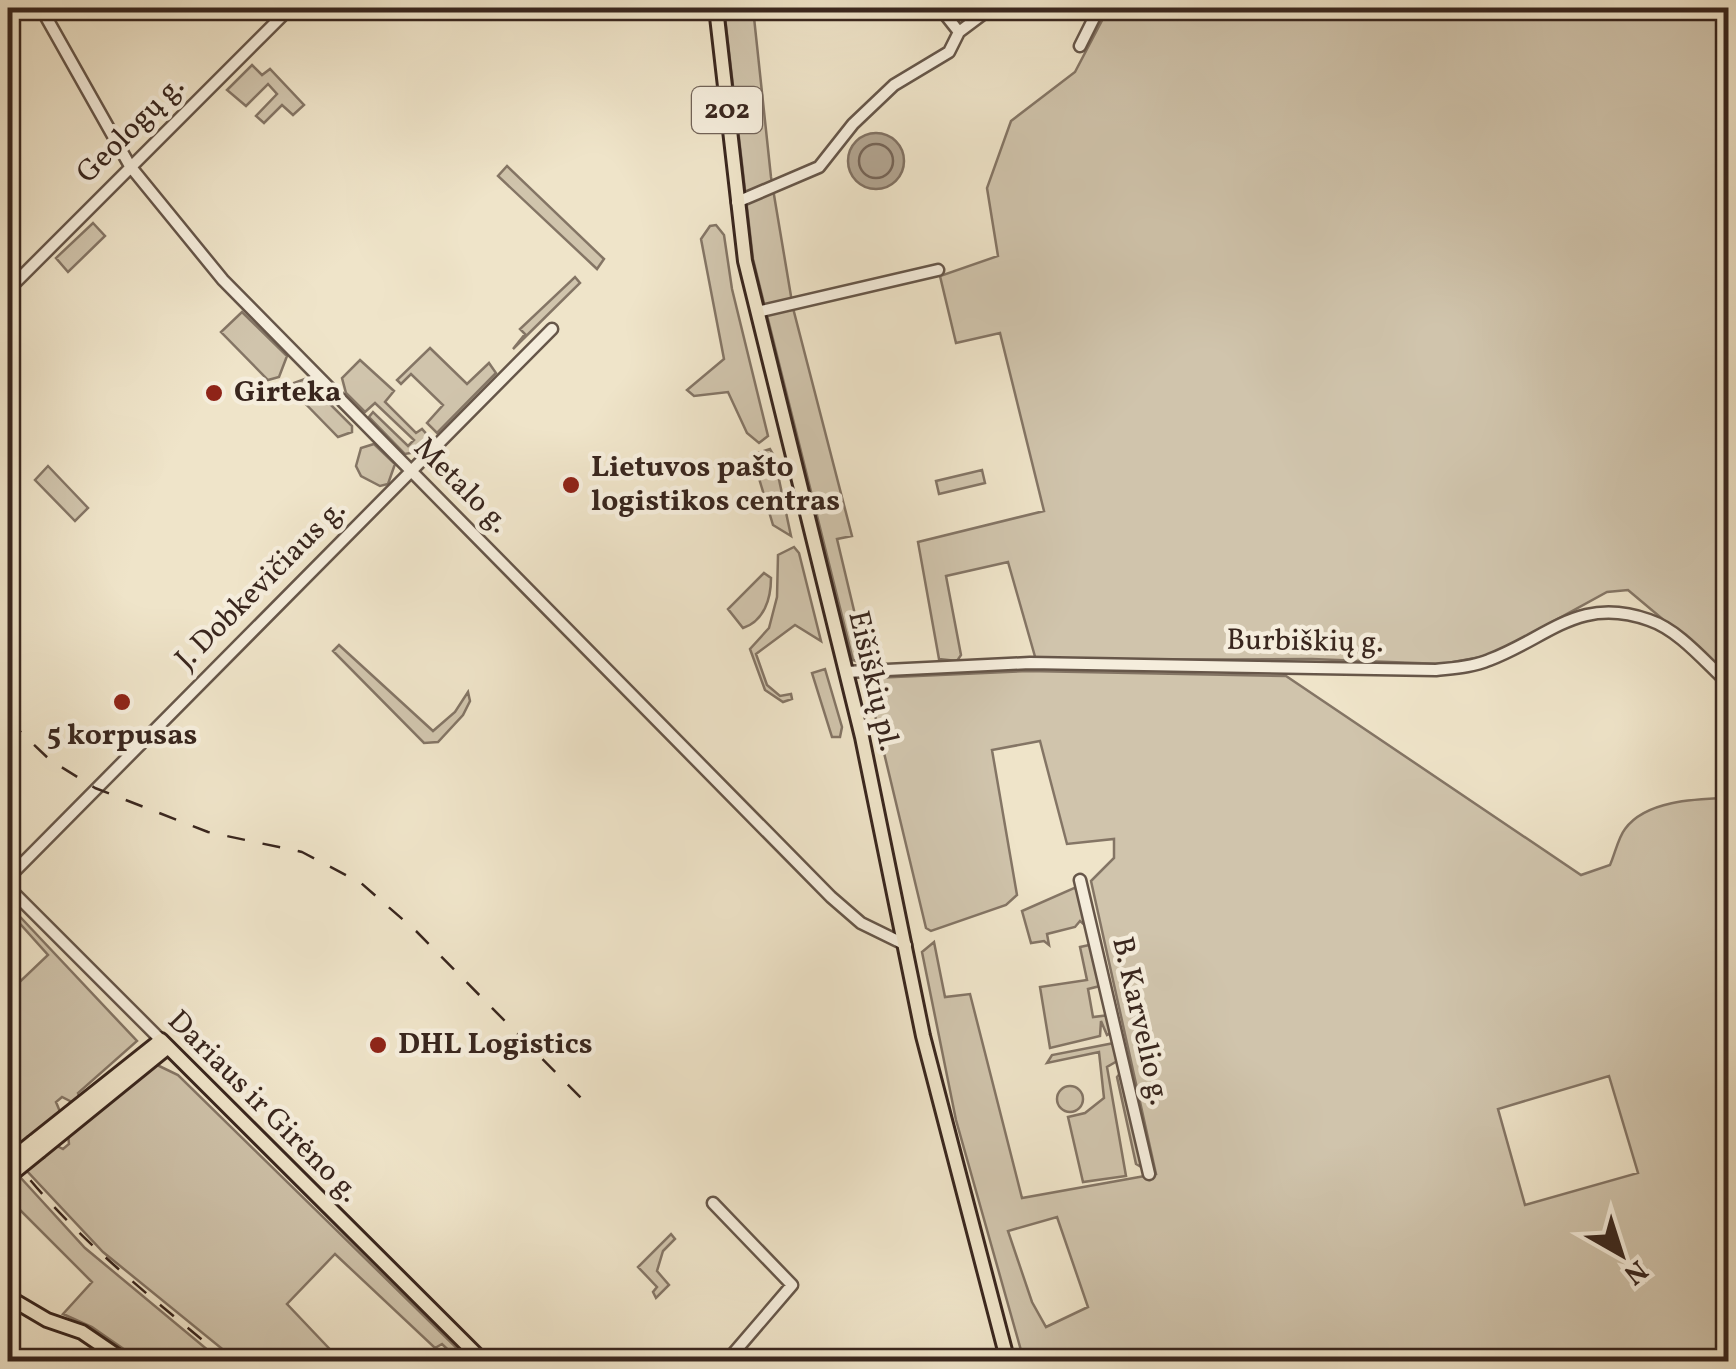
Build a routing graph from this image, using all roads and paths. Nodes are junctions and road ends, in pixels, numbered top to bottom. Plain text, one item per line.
1 (41, 8) edge
2 (290, 8) edge
3 (716, 8) edge
4 (940, 8) edge
5 (991, 8) edge
6 (1099, 8) edge
7 (959, 32) junction
8 (1080, 46) dead end
9 (130, 166) junction
10 (738, 202) junction
11 (938, 270) dead end
12 (8, 290) edge
13 (757, 312) junction
14 (552, 330) dead end
15 (410, 470) junction
16 (846, 672) junction
17 (1728, 682) edge
18 (8, 878) edge
19 (1080, 880) dead end
20 (8, 887) edge
21 (906, 945) junction
22 (165, 1044) junction
23 (36, 1146) junction
24 (8, 1162) edge
25 (1149, 1174) dead end
26 (8, 1177) edge
27 (714, 1203) dead end
28 (10, 1297) edge
29 (126, 1362) edge
30 (484, 1362) edge
31 (726, 1362) edge
32 (1008, 1362) edge

1 - 9 street, Metalo g.
2 - 9 street, Geologų g.
3 - 10 main road, Eišiškių pl. / 202
4 - 7 street
5 - 7 street
6 - 8 street
7 - 10 street
9 - 12 street, Geologų g.
9 - 15 street, Metalo g.
10 - 13 main road, Eišiškių pl. / 202
11 - 13 street
13 - 16 main road, Eišiškių pl. / 202
14 - 15 street, J. Dobkevičiaus g.
15 - 18 street, J. Dobkevičiaus g.
15 - 21 street, Metalo g.
16 - 17 street, Burbiškių g.
16 - 21 main road, Eišiškių pl. / 202
19 - 25 street, B. Karvelio g.
20 - 22 street, Dariaus ir Girėno g.
21 - 32 main road, Eišiškių pl. / 202
22 - 23 main road
22 - 30 main road, Dariaus ir Girėno g.
23 - 24 main road, bridge
23 - 26 main road, bridge
27 - 31 street
28 - 29 main road

